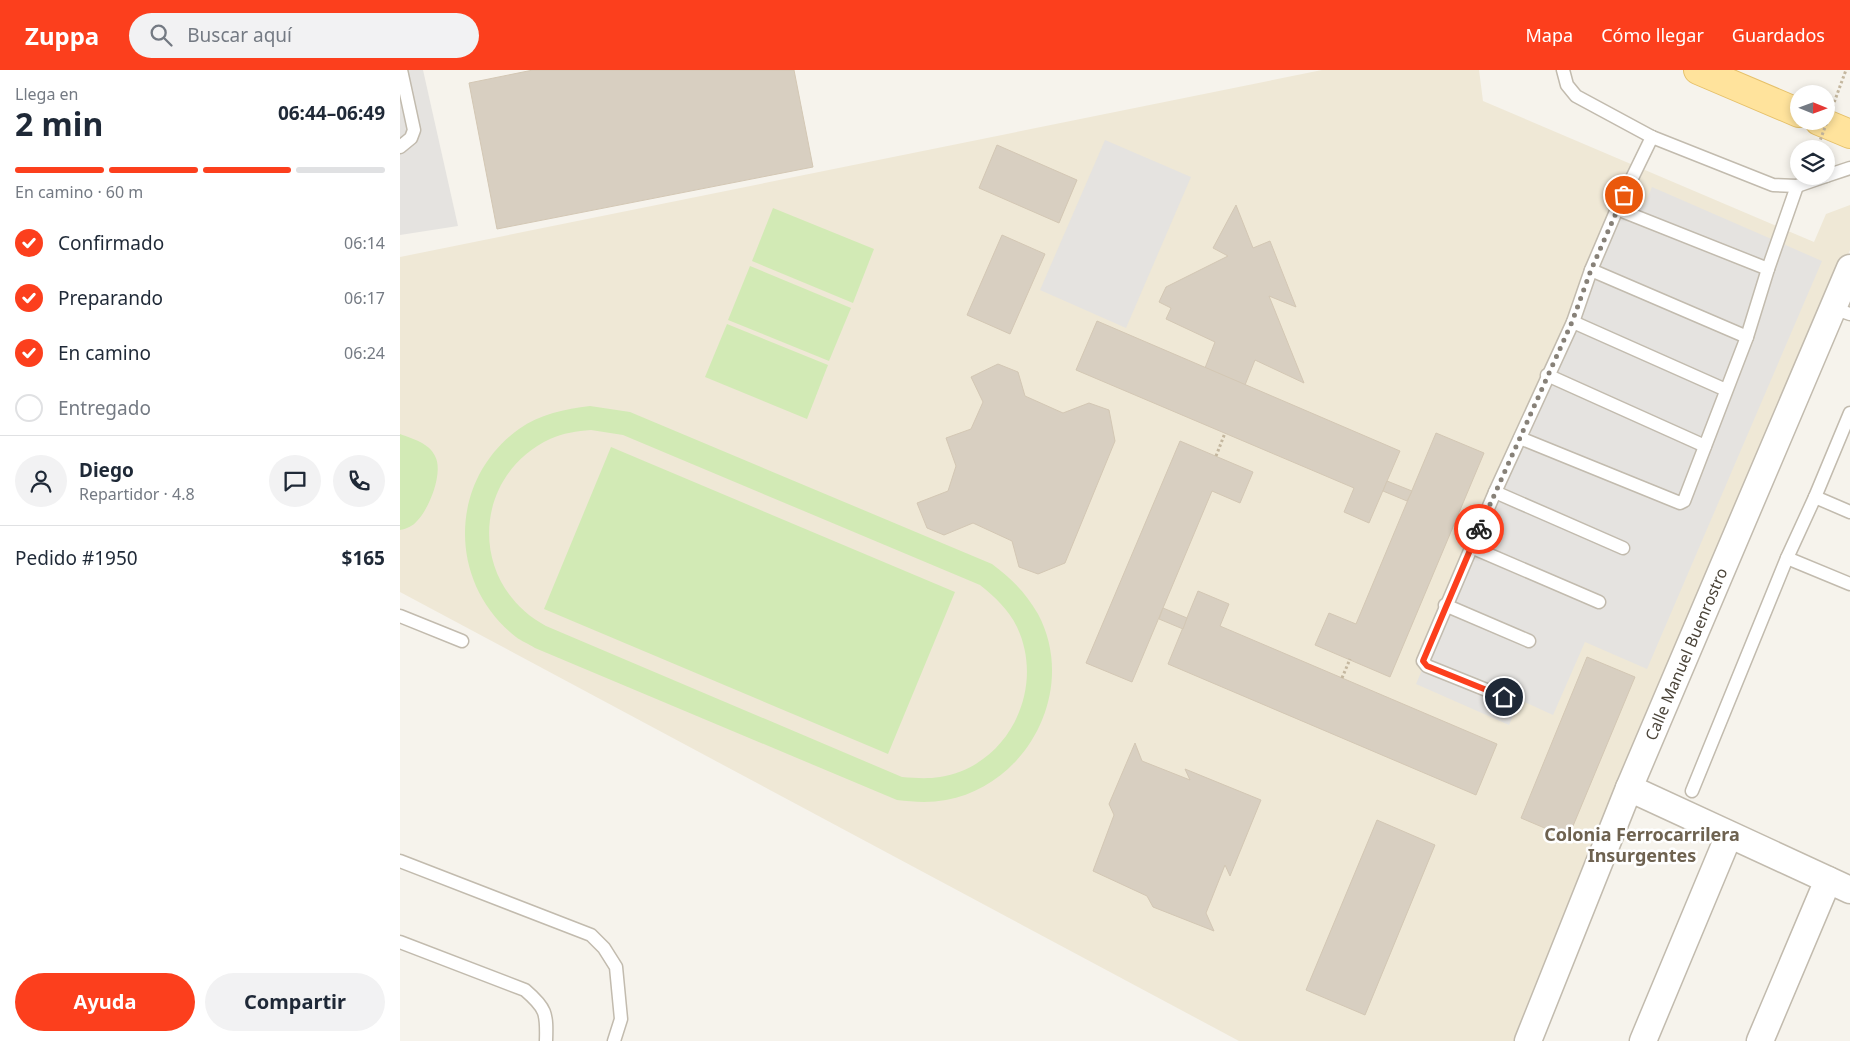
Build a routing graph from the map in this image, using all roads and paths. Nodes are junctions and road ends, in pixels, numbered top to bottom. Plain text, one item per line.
1 (401, 70) edge
2 (1563, 70) edge
3 (1698, 70) edge
4 (1846, 70) edge
5 (1790, 108) edge
6 (1835, 128) edge
7 (1850, 134) edge
8 (1652, 137) junction
9 (1820, 140) edge
10 (400, 146) edge
11 (1850, 168) edge
12 (1835, 173) edge
13 (1800, 185) edge
14 (1797, 186) junction
15 (1617, 209) junction
16 (1850, 268) edge
17 (1768, 269) junction
18 (1591, 270) junction
19 (1842, 311) edge
20 (1572, 322) junction
21 (1747, 337) junction
22 (1547, 375) junction
23 (1726, 390) junction
24 (1850, 413) edge
25 (1225, 433) dead end
26 (1520, 438) junction
27 (1705, 446) junction
28 (1216, 456) dead end
29 (1494, 492) junction
30 (1815, 497) junction
31 (1850, 512) edge
32 (1472, 547) junction
33 (1623, 548) dead end
34 (1787, 558) junction
35 (1850, 584) edge
36 (1599, 602) dead end
37 (1445, 605) junction
38 (400, 616) edge
39 (462, 641) dead end
40 (1529, 641) dead end
41 (1350, 659) dead end
42 (1342, 678) dead end
43 (1504, 697) dead end
44 (1629, 788) junction
45 (1692, 791) dead end
46 (1729, 835) junction
47 (400, 861) edge
48 (1839, 885) edge
49 (400, 942) edge
50 (546, 1041) edge
51 (614, 1041) edge
52 (1528, 1041) edge
53 (1643, 1041) edge
54 (1760, 1041) edge

1 - 10 lane
2 - 8 lane
3 - 5 main road
4 - 9 path, bridge
6 - 7 main road
8 - 14 lane
8 - 15 lane
11 - 12 lane
13 - 14 lane
14 - 17 lane
15 - 17 lane
15 - 18 lane
16 - 19 street, Calle Manuel Buenrostro
17 - 21 lane
18 - 20 lane
18 - 21 lane
19 - 44 street, Calle Manuel Buenrostro
20 - 22 lane
20 - 23 lane
21 - 23 lane
22 - 26 lane
22 - 27 lane
23 - 27 lane
24 - 30 lane
25 - 28 path
26 - 27 lane
26 - 29 lane
29 - 32 lane
29 - 33 lane
30 - 31 lane
30 - 34 lane
32 - 36 lane
32 - 37 lane
34 - 35 lane
34 - 45 lane
37 - 40 lane
37 - 43 lane
38 - 39 lane
41 - 42 path
44 - 46 street
44 - 52 street, Calle Manuel Buenrostro
46 - 48 street
46 - 53 street
47 - 51 lane
48 - 54 street
49 - 50 lane

